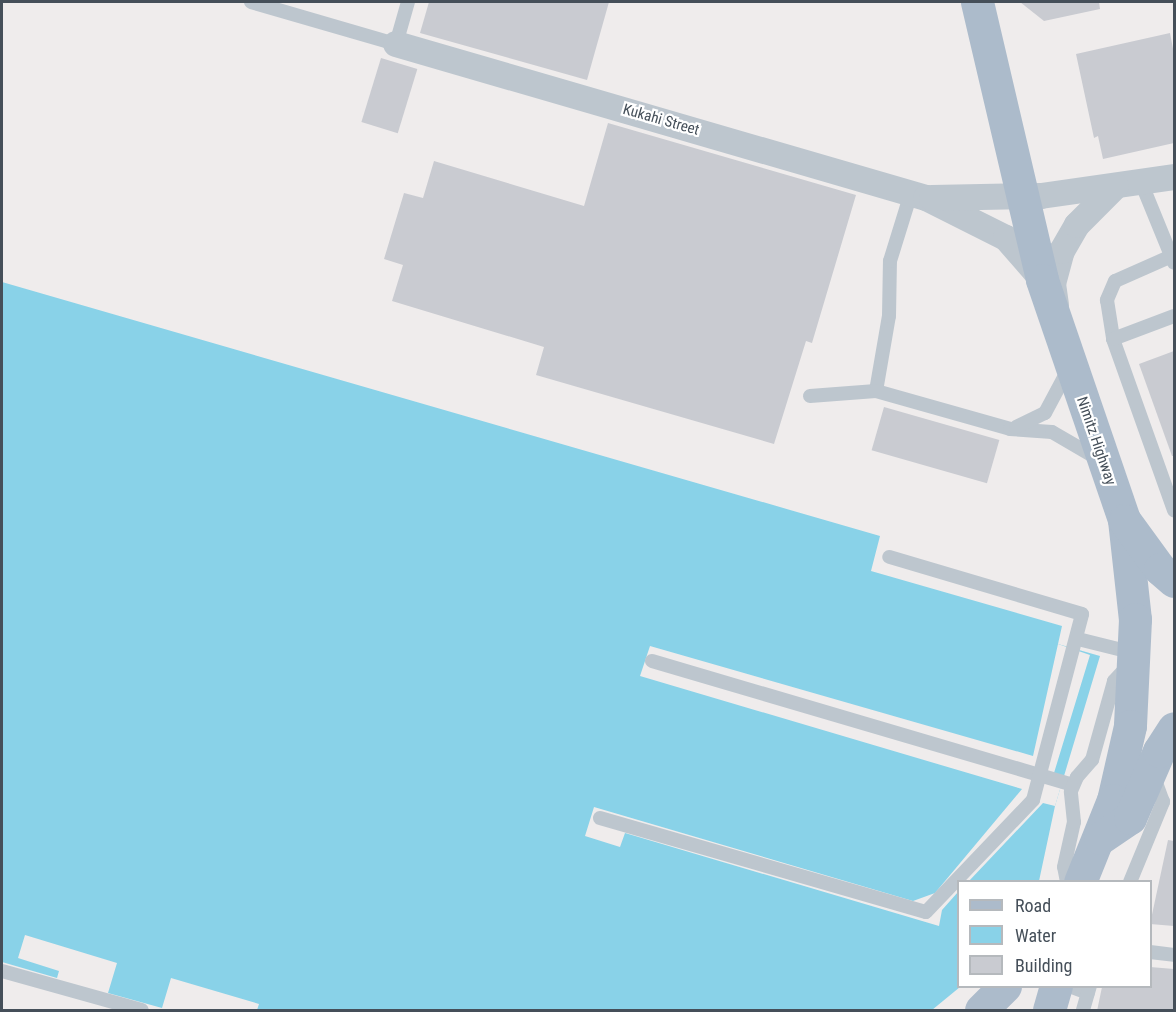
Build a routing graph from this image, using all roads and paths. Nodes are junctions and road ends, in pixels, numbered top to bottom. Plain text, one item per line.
1 (251, 2) edge
2 (408, 2) edge
3 (977, 2) edge
4 (396, 44) junction
5 (1174, 177) edge
6 (1128, 184) junction
7 (919, 195) junction
8 (1020, 195) junction
9 (1173, 259) edge
10 (1042, 280) junction
11 (1174, 316) edge
12 (1058, 328) junction
13 (1113, 339) junction
14 (1070, 366) junction
15 (876, 391) junction
16 (810, 396) dead end
17 (1010, 429) junction
18 (1102, 462) junction
19 (1174, 510) edge
20 (1124, 519) junction
21 (889, 557) dead end
22 (1174, 581) edge
23 (1078, 639) junction
24 (1136, 654) junction
25 (652, 661) dead end
26 (1174, 728) edge
27 (1151, 770) junction
28 (1041, 775) junction
29 (1073, 784) junction
30 (600, 818) dead end
31 (1100, 838) junction
32 (1067, 880) edge
33 (1081, 880) edge
34 (1132, 880) edge
35 (1152, 952) edge
36 (1174, 954) edge
37 (2, 970) edge
38 (1004, 988) edge
39 (1056, 988) edge
40 (1089, 990) edge
41 (142, 1011) edge
42 (981, 1011) edge
43 (1049, 1011) edge
44 (1083, 1011) edge

1 - 4 lane
2 - 4 lane
3 - 8 main road, Nimitz Highway
4 - 7 street, Kukahi Street
5 - 6 street, Kukahi Street
6 - 8 street, Kukahi Street
6 - 9 lane
6 - 12 street
7 - 8 street, Kukahi Street
7 - 10 street, Kukahi Street
7 - 15 lane
8 - 10 main road, Nimitz Highway
9 - 13 lane
10 - 12 main road, Nimitz Highway
11 - 13 lane
12 - 14 main road, Nimitz Highway
13 - 19 lane
14 - 17 lane
14 - 18 main road, Nimitz Highway
15 - 16 lane
15 - 17 lane
17 - 18 lane
18 - 20 main road, Nimitz Highway
20 - 22 main road
20 - 24 main road, Nimitz Highway
21 - 23 lane
23 - 24 lane
23 - 28 lane
24 - 29 lane
24 - 31 main road, Nimitz Highway
25 - 28 lane
26 - 27 main road
27 - 31 main road
27 - 34 lane
28 - 29 lane
28 - 30 lane
29 - 32 lane
31 - 33 main road, Nimitz Highway
35 - 36 lane
37 - 41 lane
38 - 42 main road
39 - 43 main road
40 - 44 lane

